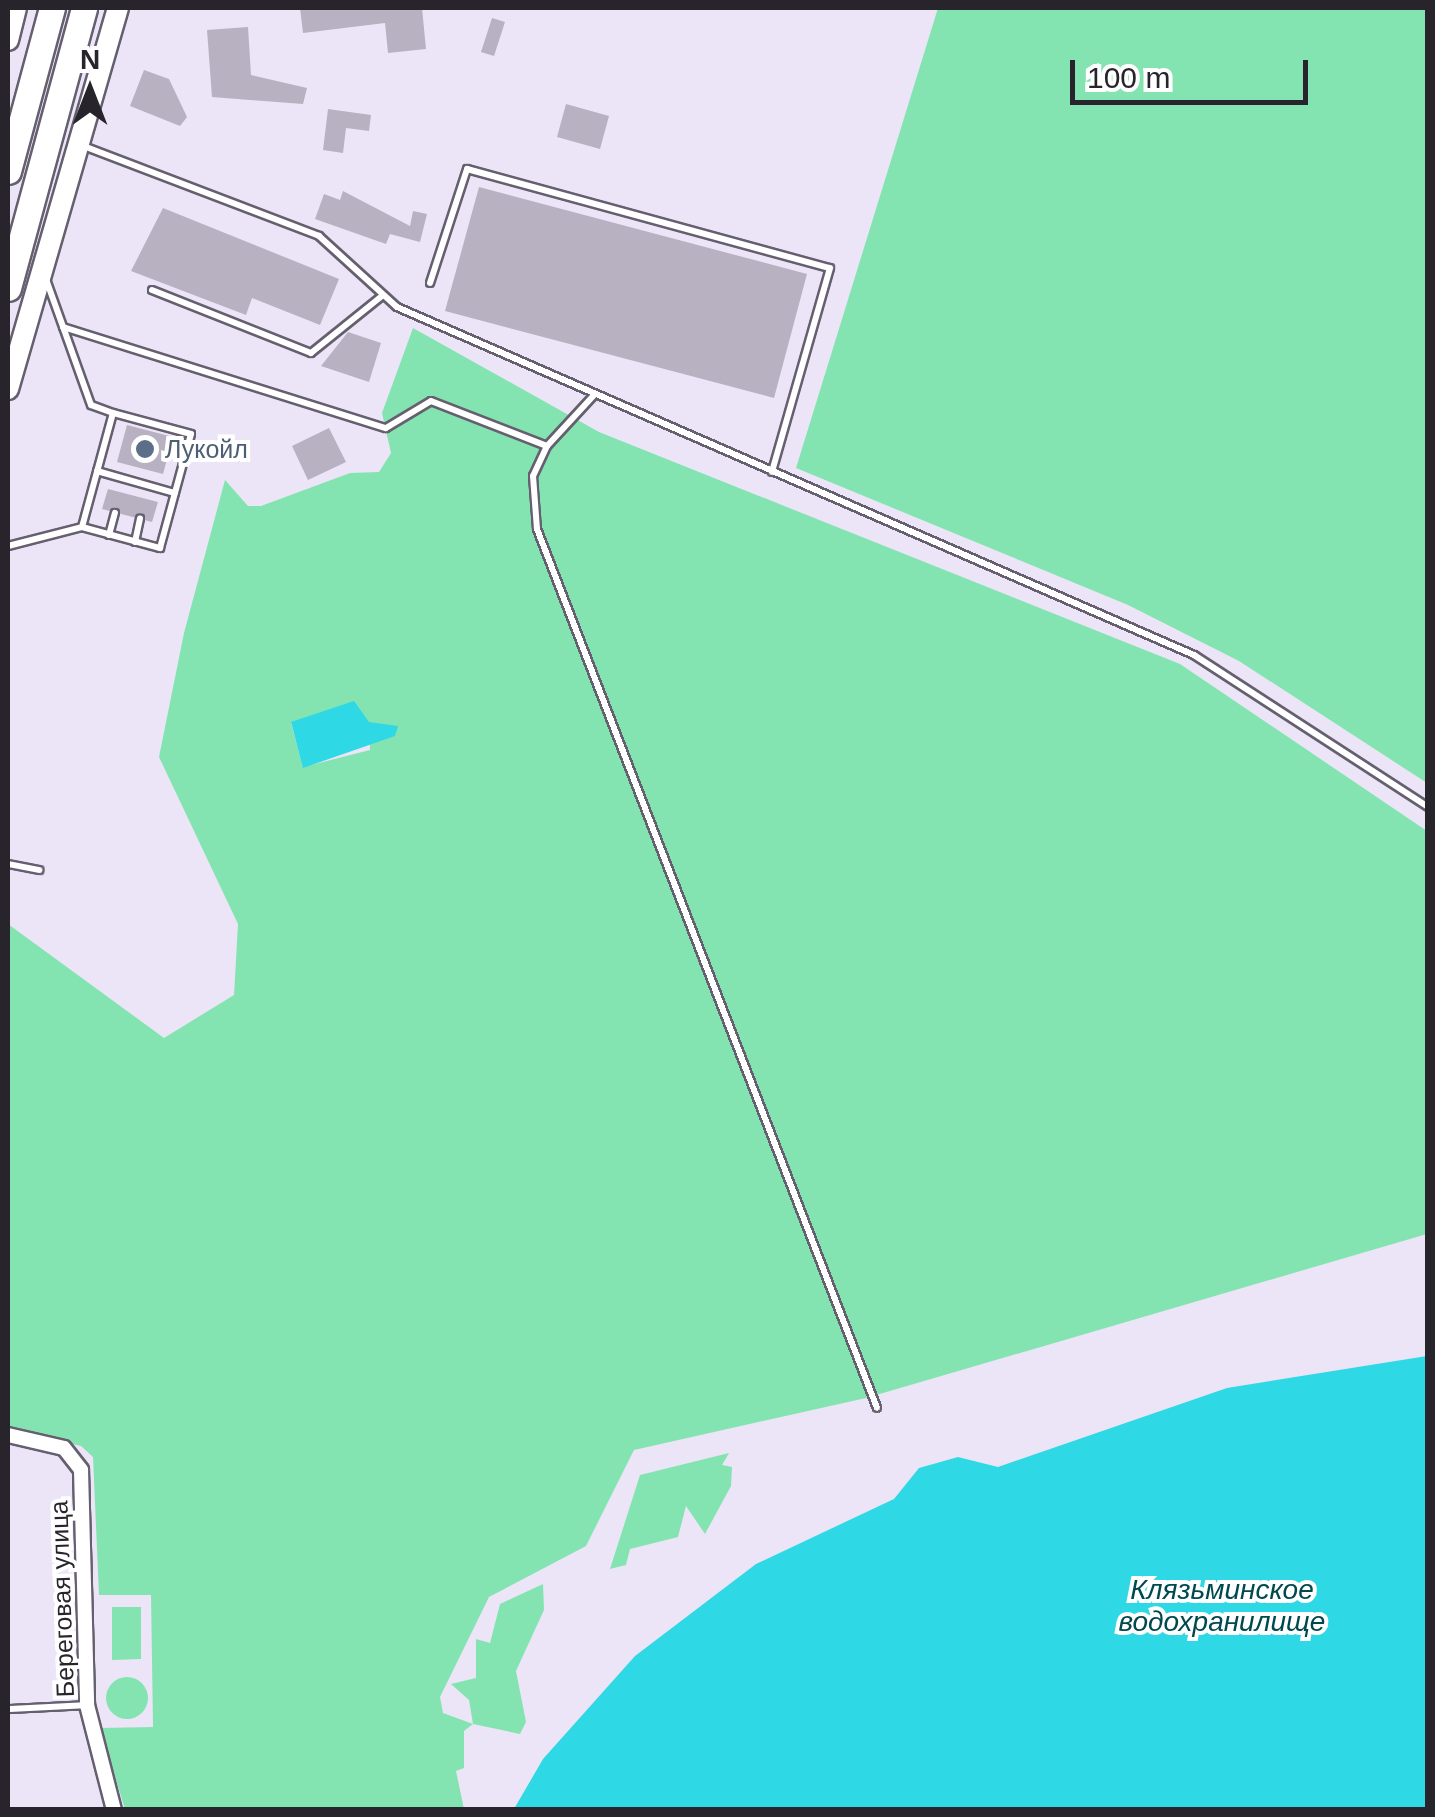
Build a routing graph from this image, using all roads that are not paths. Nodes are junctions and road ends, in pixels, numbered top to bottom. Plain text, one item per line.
1 (16, 8) edge
2 (52, 8) edge
3 (84, 8) edge
4 (118, 8) edge
5 (8, 40) edge
6 (80, 145) junction
7 (8, 171) edge
8 (44, 275) junction
9 (430, 283) dead end
10 (8, 288) edge
11 (152, 290) dead end
12 (382, 296) junction
13 (63, 327) junction
14 (8, 389) edge
15 (595, 394) junction
16 (113, 413) junction
17 (547, 446) junction
18 (98, 471) junction
19 (772, 472) junction
20 (124, 479) junction
21 (150, 486) junction
22 (121, 492) dead end
23 (175, 492) junction
24 (146, 499) dead end
25 (115, 513) dead end
26 (140, 519) dead end
27 (82, 527) junction
28 (110, 535) junction
29 (134, 542) junction
30 (8, 546) edge
31 (1428, 808) edge
32 (8, 864) edge
33 (38, 870) dead end
34 (877, 1408) dead end
35 (8, 1435) edge
36 (87, 1705) junction
37 (8, 1709) edge
38 (114, 1810) edge

1 - 5 main road
2 - 7 highway
3 - 10 highway
4 - 6 main road
6 - 8 main road
6 - 12 lane
8 - 13 lane
8 - 14 main road
9 - 19 lane
11 - 12 lane
12 - 15 lane
13 - 16 lane
13 - 17 lane
15 - 17 lane
15 - 19 lane
16 - 18 lane
16 - 23 lane
17 - 34 lane
18 - 20 lane
18 - 27 lane
19 - 31 lane
20 - 21 lane
20 - 22 lane
21 - 23 lane
21 - 24 lane
23 - 29 lane
25 - 28 lane
26 - 29 lane
27 - 28 lane
27 - 30 lane
28 - 29 lane
32 - 33 lane
35 - 36 street, Береговая улица
36 - 37 lane
36 - 38 street, Береговая улица

